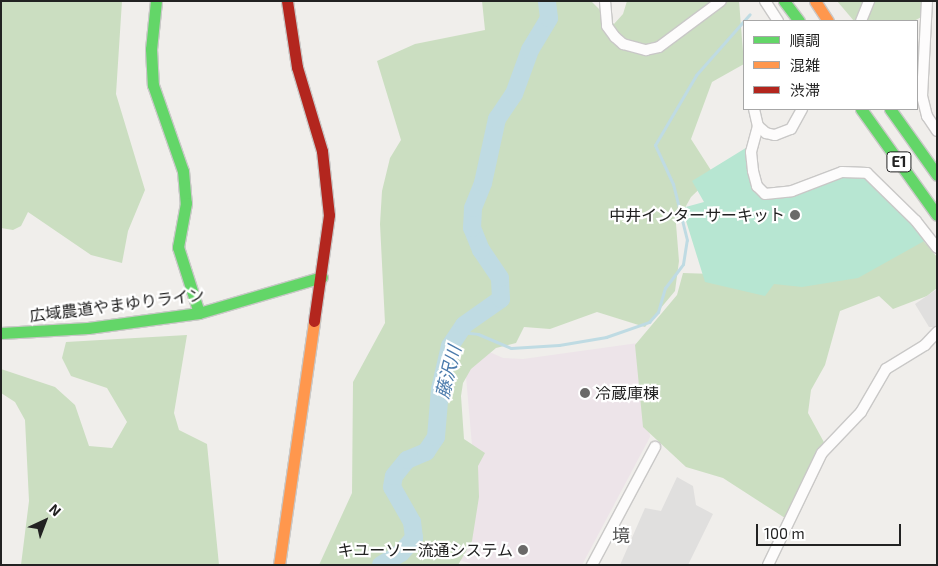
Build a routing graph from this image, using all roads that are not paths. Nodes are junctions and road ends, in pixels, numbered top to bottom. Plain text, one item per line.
1 (156, 1) edge
2 (287, 1) edge
3 (605, 1) edge
4 (721, 1) edge
5 (765, 1) edge
6 (784, 1) edge
7 (815, 1) edge
8 (869, 1) edge
9 (927, 1) edge
10 (777, 20) edge
11 (798, 20) edge
12 (827, 20) edge
13 (861, 20) edge
14 (754, 110) edge
15 (802, 110) edge
16 (862, 110) edge
17 (891, 110) edge
18 (758, 126) junction
19 (937, 131) edge
20 (937, 175) edge
21 (937, 215) edge
22 (937, 248) edge
23 (322, 277) junction
24 (199, 313) junction
25 (937, 332) edge
26 (1, 333) edge
27 (655, 447) dead end
28 (279, 565) edge
29 (592, 565) edge
30 (768, 565) edge

1 - 24 main road
2 - 23 main road
3 - 4 street
5 - 10 street
6 - 11 main road
7 - 12 main road
8 - 13 street
9 - 19 street
14 - 18 street
15 - 18 street
16 - 21 main road, E1
17 - 20 main road, E1
18 - 22 street
23 - 24 main road, 広域農道やまゆりライン
23 - 28 main road
24 - 26 main road, 広域農道やまゆりライン
25 - 30 street
27 - 29 street

